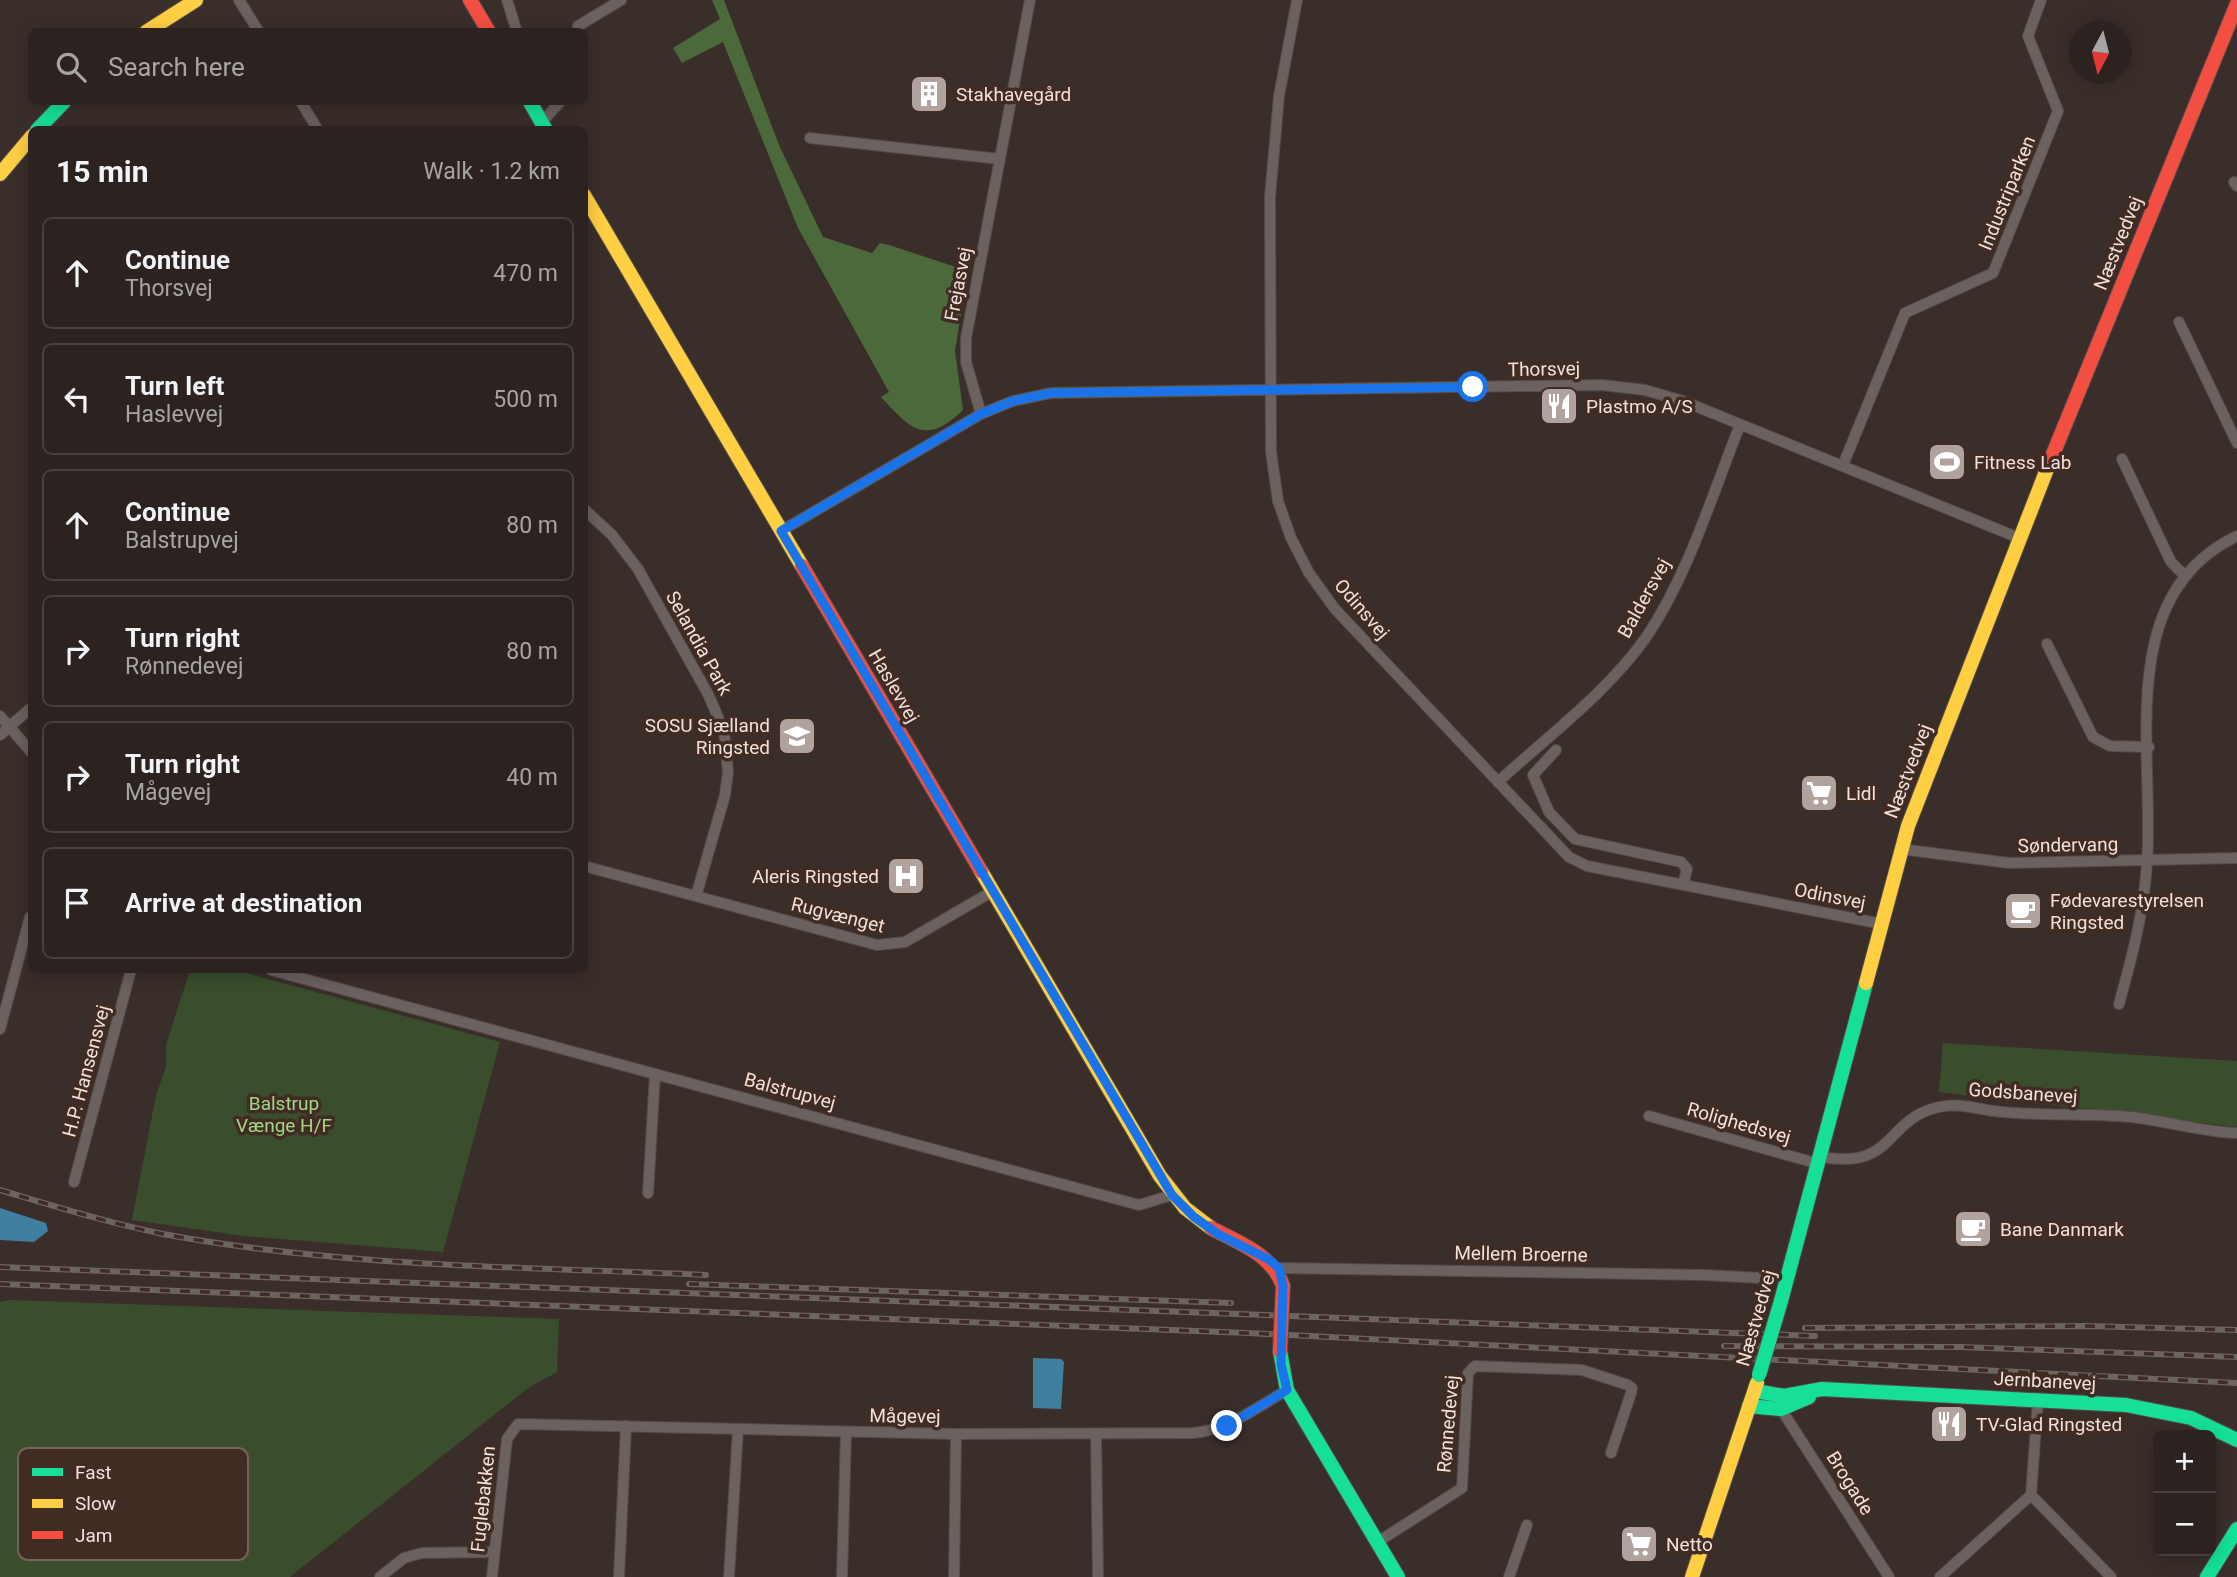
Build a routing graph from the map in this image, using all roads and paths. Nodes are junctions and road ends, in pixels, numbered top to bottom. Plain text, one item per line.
1 (196, 0) edge
2 (239, 0) edge
3 (471, 0) edge
4 (507, 0) edge
5 (621, 0) edge
6 (1030, 0) edge
7 (1297, 0) edge
8 (2041, 0) edge
9 (2237, 4) edge
10 (152, 28) edge
11 (256, 28) edge
12 (487, 28) edge
13 (516, 28) edge
14 (578, 28) edge
15 (61, 105) edge
16 (303, 105) edge
17 (532, 105) edge
18 (556, 105) edge
19 (41, 126) edge
20 (316, 126) edge
21 (544, 126) edge
22 (810, 138) dead end
23 (28, 141) edge
24 (1000, 159) junction
25 (0, 174) edge
26 (588, 202) edge
27 (2179, 322) dead end
28 (1271, 388) junction
29 (981, 414) junction
30 (2233, 424) edge
31 (1741, 425) junction
32 (2237, 443) edge
33 (2122, 458) dead end
34 (1843, 465) junction
35 (588, 513) edge
36 (781, 531) junction
37 (2237, 536) edge
38 (2019, 538) junction
39 (2185, 576) junction
40 (2047, 644) dead end
41 (28, 709) edge
42 (3, 725) edge
43 (2149, 747) junction
44 (28, 749) edge
45 (1556, 750) dead end
46 (1498, 782) junction
47 (1558, 821) junction
48 (1546, 833) junction
49 (1901, 849) junction
50 (2237, 858) edge
51 (2147, 861) junction
52 (588, 867) edge
53 (1683, 885) junction
54 (993, 891) junction
55 (696, 896) junction
56 (1882, 924) junction
57 (28, 925) edge
58 (130, 973) edge
59 (295, 973) edge
60 (2119, 1004) dead end
61 (2, 1012) edge
62 (0, 1029) edge
63 (655, 1074) junction
64 (1648, 1116) dead end
65 (2237, 1133) edge
66 (1820, 1160) junction
67 (74, 1182) dead end
68 (648, 1193) dead end
69 (1172, 1195) junction
70 (1279, 1268) junction
71 (1762, 1278) dead end
72 (1287, 1390) junction
73 (1845, 1390) junction
74 (1755, 1391) junction
75 (2038, 1399) junction
76 (1749, 1406) junction
77 (1781, 1409) junction
78 (626, 1426) junction
79 (513, 1427) joint
80 (738, 1429) junction
81 (846, 1432) junction
82 (956, 1434) junction
83 (1096, 1435) junction
84 (2237, 1440) edge
85 (1611, 1453) dead end
86 (2031, 1495) junction
87 (1527, 1525) dead end
88 (2237, 1530) edge
89 (1376, 1543) junction
90 (494, 1552) junction
91 (380, 1577) edge
92 (492, 1577) edge
93 (619, 1577) edge
94 (729, 1577) edge
95 (842, 1577) edge
96 (954, 1577) edge
97 (1098, 1577) edge
98 (1398, 1577) edge
99 (1509, 1577) edge
100 (1692, 1577) edge
101 (1889, 1577) edge
102 (1940, 1577) edge
103 (2110, 1577) edge
104 (2207, 1577) edge

1 - 10 main road
2 - 11 street
3 - 12 main road
4 - 13 street
5 - 14 street
6 - 24 street, Frejasvej
7 - 28 street, Odinsvej
8 - 34 street, Industriparken
9 - 38 main road, Næstvedvej
15 - 19 main road
16 - 20 street
17 - 21 main road
18 - 21 street
22 - 24 street
23 - 25 main road
24 - 29 street, Frejasvej
26 - 36 main road, Haslevvej
27 - 30 street
28 - 29 street, Thorsvej
28 - 31 street, Thorsvej
28 - 46 street, Odinsvej
29 - 36 street, Thorsvej
30 - 32 street
31 - 34 street, Thorsvej
31 - 46 street, Baldersvej
33 - 39 street
34 - 38 street, Thorsvej
35 - 55 street, Selandia Park
36 - 54 main road, Haslevvej
37 - 39 street
38 - 49 main road, Næstvedvej
39 - 43 street
40 - 43 street
41 - 42 street
42 - 44 street
43 - 51 street
45 - 47 street
46 - 48 street, Odinsvej
47 - 48 street
47 - 53 street
48 - 53 street, Odinsvej
49 - 51 street, Søndervang
49 - 56 main road, Næstvedvej
50 - 51 street, Søndervang
51 - 60 street
52 - 55 street, Rugvænget
53 - 56 street, Odinsvej
54 - 55 street, Rugvænget
54 - 69 main road, Haslevvej
56 - 66 main road, Næstvedvej
57 - 61 street
58 - 67 street, H.P. Hansensvej
59 - 63 street, Balstrupvej
61 - 62 street
63 - 68 street
63 - 69 street, Balstrupvej
64 - 66 street, Rolighedsvej
65 - 66 street, Godsbanevej
66 - 74 main road, Næstvedvej, bridge
69 - 70 main road
70 - 71 street, Mellem Broerne
70 - 72 main road, bridge
72 - 83 street, Mågevej
72 - 89 main road
73 - 74 main road, Jernbanevej
73 - 75 main road, Jernbanevej
73 - 77 main road, Jernbanevej
74 - 76 main road, Næstvedvej
75 - 84 main road, Jernbanevej
75 - 86 street
76 - 77 main road, Jernbanevej
76 - 100 main road, Næstvedvej
77 - 101 street, Brogade
78 - 79 street, Mågevej
78 - 80 street, Mågevej
78 - 93 street
79 - 90 street, Fuglebakken
80 - 81 street, Mågevej
80 - 94 street
81 - 82 street, Mågevej
81 - 95 street
82 - 83 street, Mågevej
82 - 96 street
83 - 97 street
85 - 89 street, Rønnedevej
86 - 102 street
86 - 103 street
87 - 99 street
88 - 104 main road
89 - 98 main road
90 - 91 street
90 - 92 street, Fuglebakken

